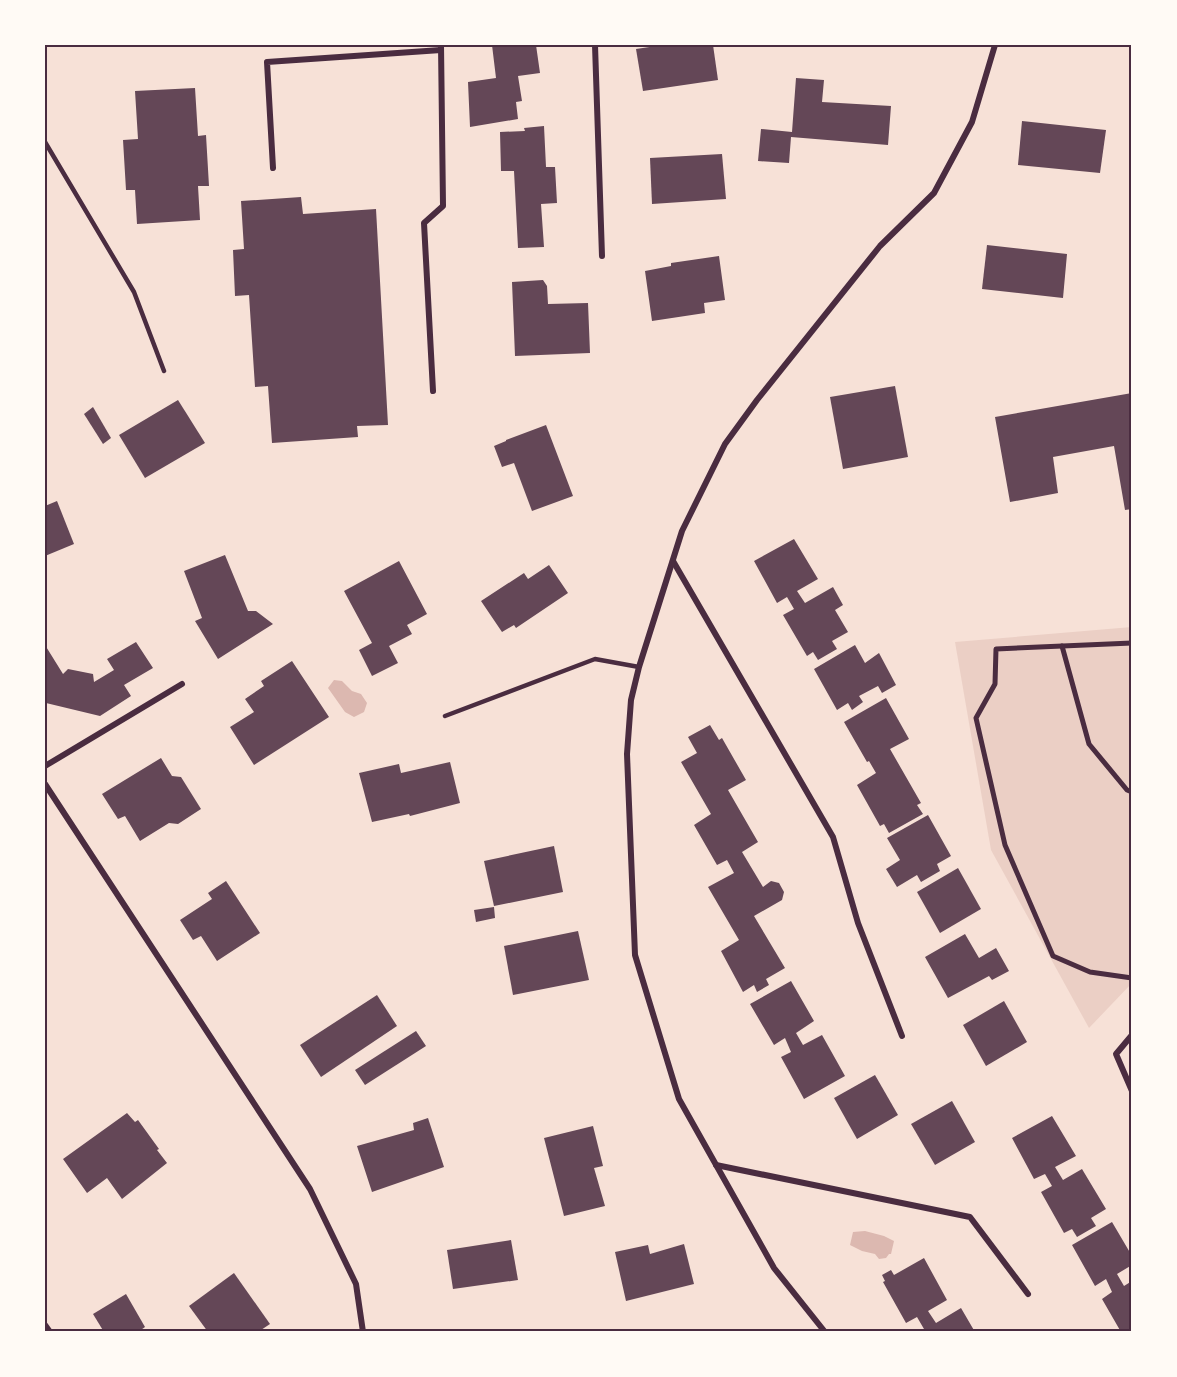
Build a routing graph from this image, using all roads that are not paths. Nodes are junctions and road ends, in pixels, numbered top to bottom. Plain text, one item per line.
1 (595, 45) edge
2 (995, 45) edge
3 (441, 48) edge
4 (45, 142) edge
5 (273, 168) dead end
6 (602, 256) dead end
7 (164, 371) dead end
8 (433, 391) dead end
9 (672, 561) junction
10 (1132, 643) edge
11 (1062, 646) junction
12 (639, 667) junction
13 (182, 684) dead end
14 (445, 716) dead end
15 (45, 766) edge
16 (45, 784) edge
17 (1132, 792) edge
18 (1132, 978) edge
19 (1132, 1035) edge
20 (902, 1036) dead end
21 (1132, 1091) edge
22 (716, 1165) junction
23 (1028, 1294) dead end
24 (45, 1325) edge
25 (50, 1332) edge
26 (363, 1332) edge
27 (825, 1332) edge

1 - 6 street
2 - 9 street
3 - 5 street
3 - 8 street
4 - 7 lane
9 - 12 street
9 - 20 street
10 - 11 street
11 - 17 street
11 - 18 street
12 - 14 lane
12 - 22 street
13 - 15 street
16 - 26 street
19 - 21 street
22 - 23 street
22 - 27 street
24 - 25 street

